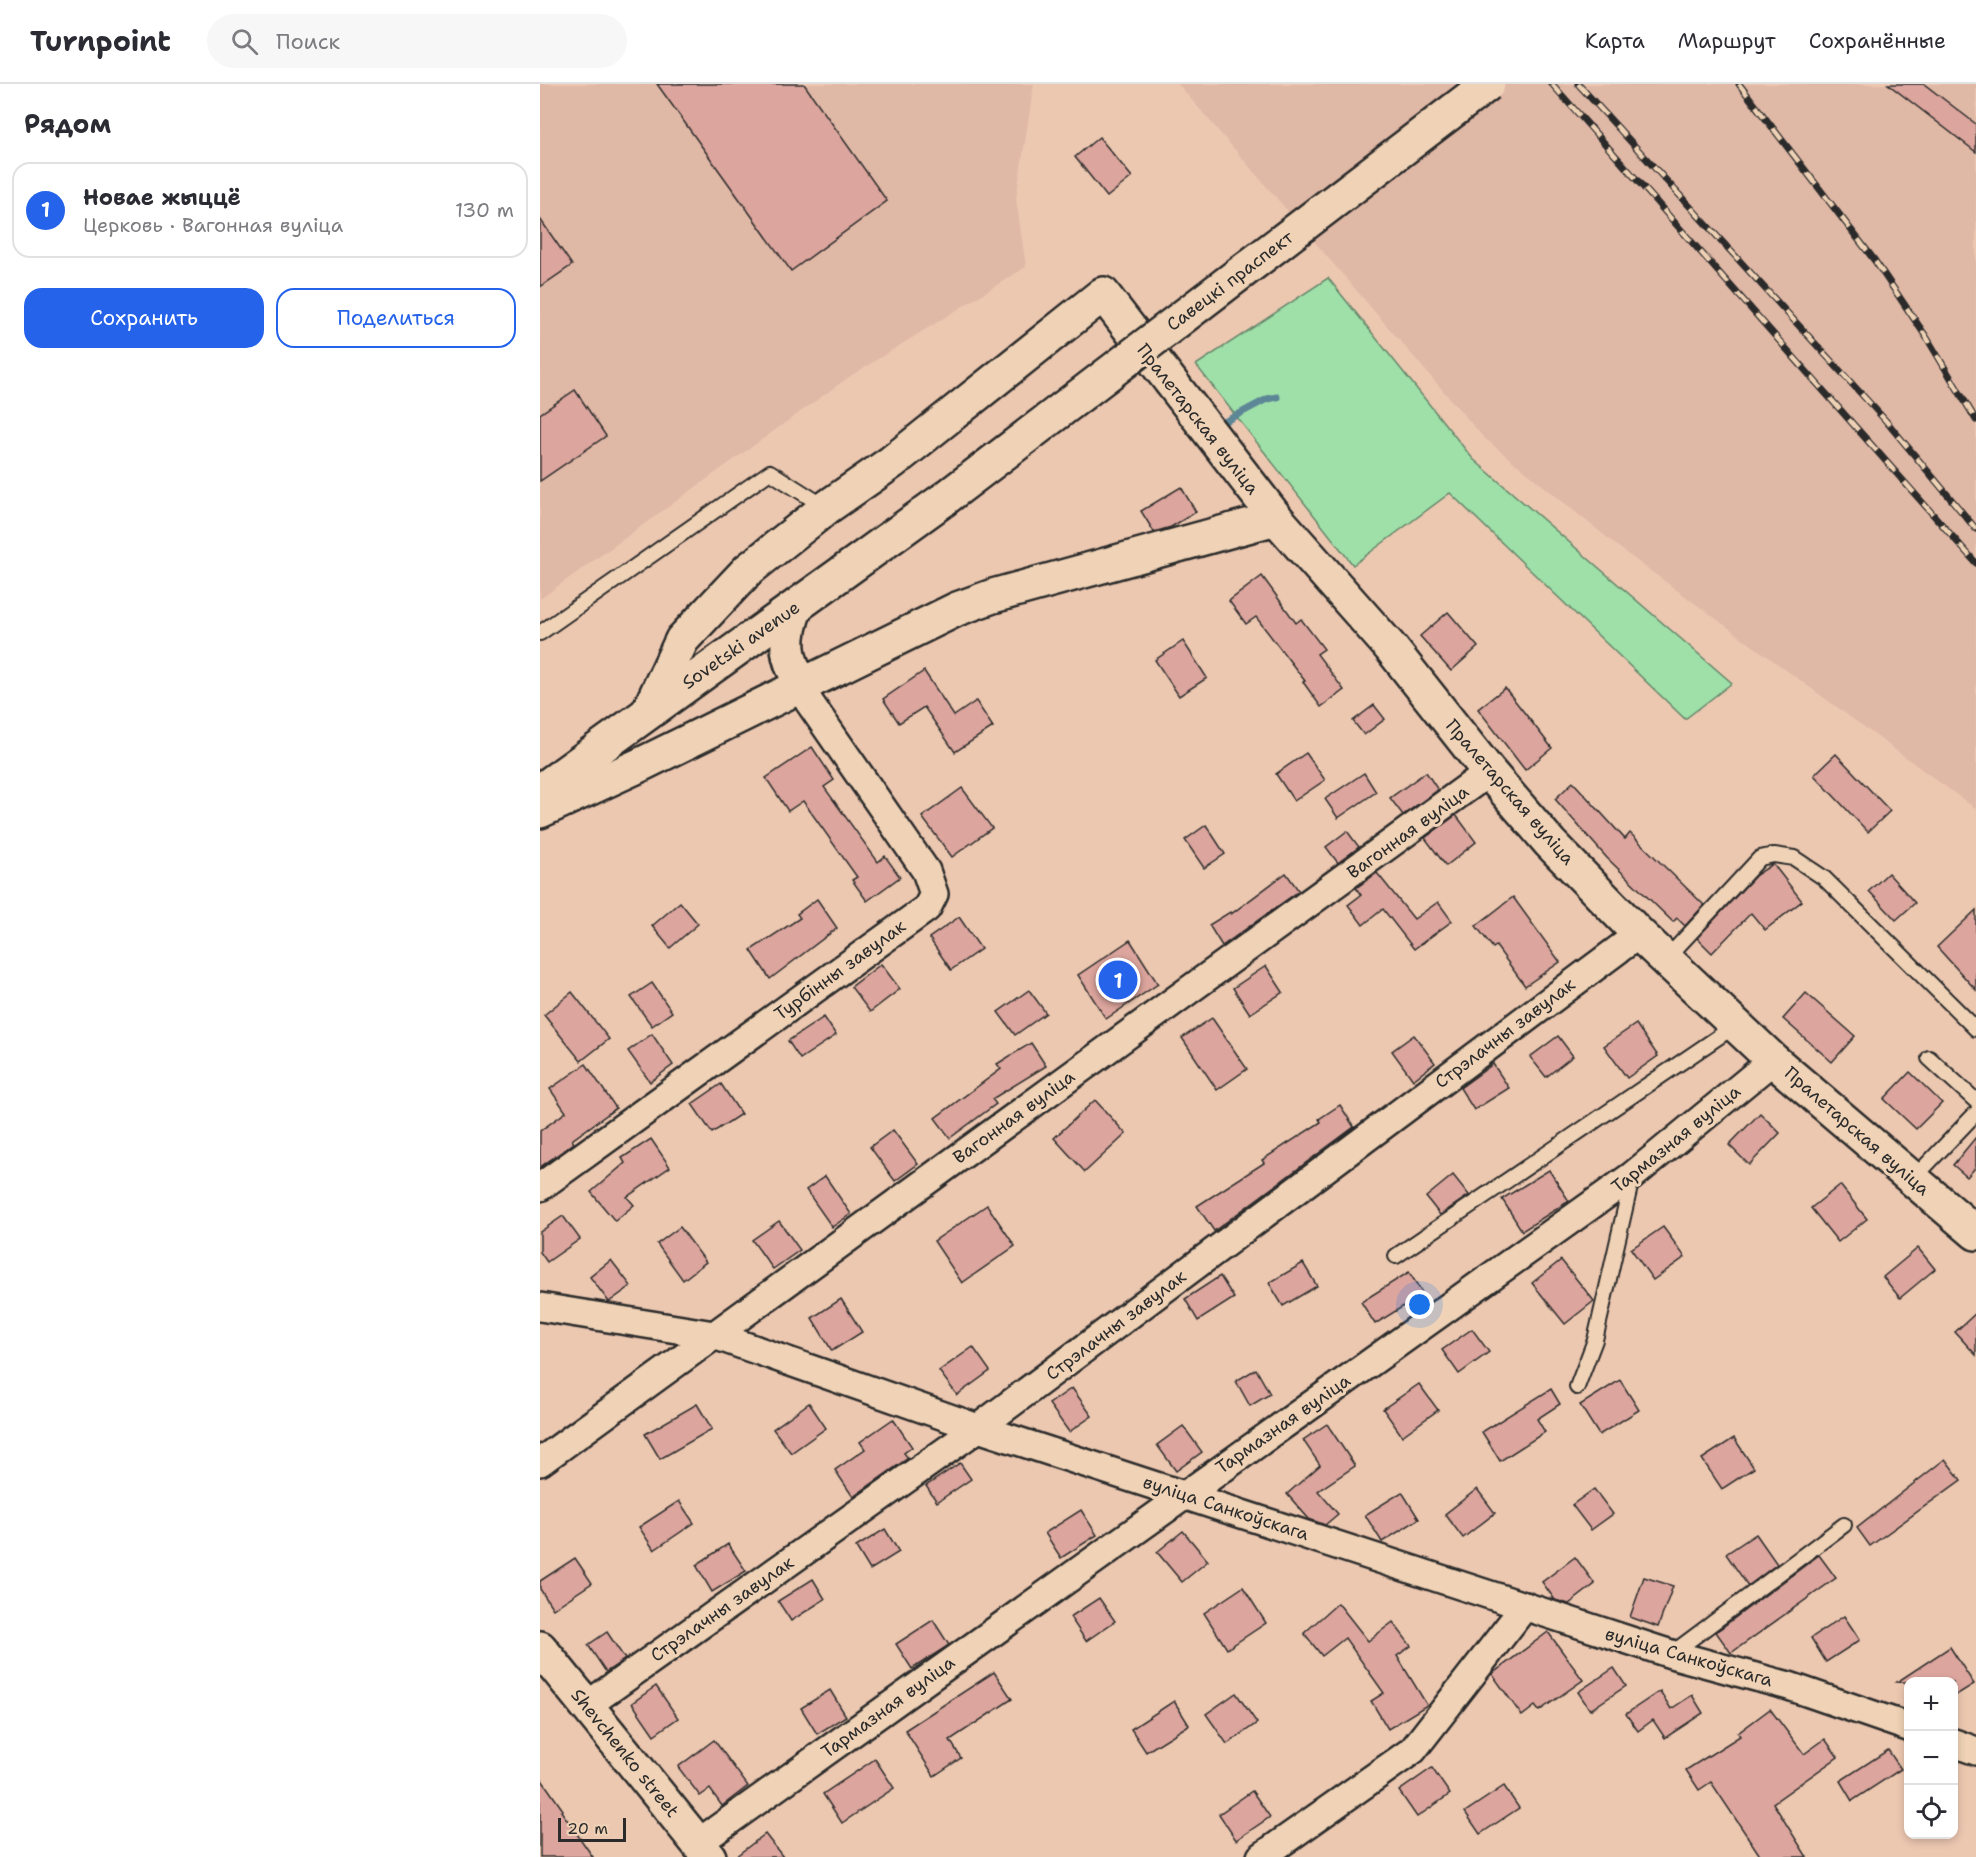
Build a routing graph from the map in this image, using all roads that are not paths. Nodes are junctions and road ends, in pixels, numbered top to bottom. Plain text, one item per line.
1 (1488, 84) edge
2 (943, 500) joint
3 (826, 508) junction
4 (1276, 519) junction
5 (796, 607) junction
6 (540, 633) edge
7 (803, 685) junction
8 (649, 710) junction
9 (1489, 772) junction
10 (540, 791) edge
11 (540, 811) edge
12 (1639, 934) junction
13 (1666, 959) junction
14 (1736, 1025) junction
15 (1976, 1029) edge
16 (1929, 1058) dead end
17 (1773, 1060) junction
18 (1976, 1101) edge
19 (1976, 1113) edge
20 (1632, 1176) junction
21 (1913, 1179) junction
22 (540, 1187) edge
23 (1976, 1233) edge
24 (1396, 1256) dead end
25 (540, 1307) edge
26 (714, 1335) junction
27 (1577, 1387) dead end
28 (978, 1428) junction
29 (540, 1462) edge
30 (1185, 1494) junction
31 (1844, 1525) dead end
32 (1525, 1606) junction
33 (540, 1648) edge
34 (1671, 1654) junction
35 (586, 1706) junction
36 (1904, 1726) edge
37 (1958, 1745) edge
38 (1976, 1751) edge
39 (703, 1850) edge
40 (1261, 1857) edge

1 - 2 main road, Савецкі праспект, bridge
2 - 5 main road, Sovetski avenue
3 - 4 main road, Пралетарская вуліца
3 - 6 lane
3 - 8 main road
4 - 7 main road
4 - 9 main road, Пралетарская вуліца
5 - 7 main road
5 - 8 main road, Sovetski avenue
7 - 11 main road
7 - 22 street, Турбінны завулак
8 - 10 main road, Sovetski avenue
9 - 12 main road, Пралетарская вуліца
9 - 26 street, Вагонная вуліца
12 - 13 main road, Пралетарская вуліца
12 - 28 street, Стрэлачны завулак
13 - 14 main road, Пралетарская вуліца
13 - 15 lane
14 - 17 main road, Пралетарская вуліца
14 - 24 lane
16 - 18 lane
17 - 20 street, Тармазная вуліца
17 - 21 main road, Пралетарская вуліца
19 - 21 lane
20 - 27 lane
20 - 30 street, Тармазная вуліца
21 - 23 main road, Пралетарская вуліца
25 - 26 street, вуліца Санкоўскага
26 - 28 street, вуліца Санкоўскага
26 - 29 street, Вагонная вуліца
28 - 30 street, вуліца Санкоўскага
28 - 35 street, Стрэлачны завулак
30 - 32 street, вуліца Санкоўскага
30 - 39 street, Тармазная вуліца
31 - 34 lane
32 - 34 street, вуліца Санкоўскага
32 - 40 street
33 - 35 main road, Shevchenko street
34 - 36 street, вуліца Санкоўскага
35 - 39 main road, Shevchenko street
37 - 38 street

